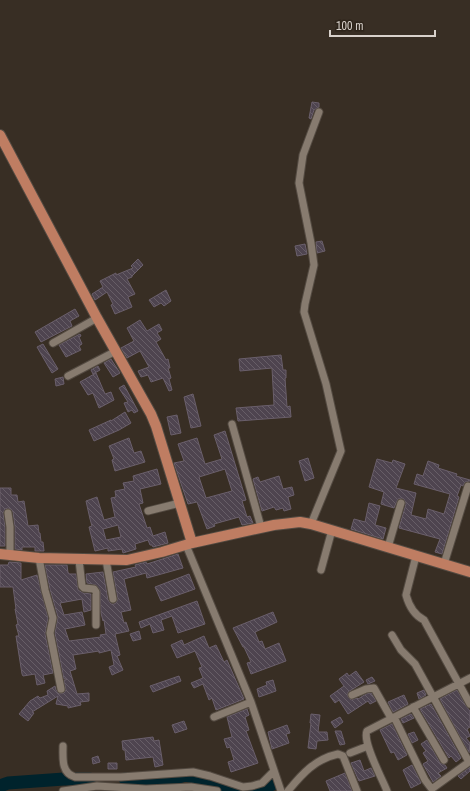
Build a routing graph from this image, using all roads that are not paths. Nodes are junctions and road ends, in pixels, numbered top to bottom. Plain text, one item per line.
1 (319, 112) dead end
2 (0, 135) edge
3 (97, 318) junction
4 (53, 343) dead end
5 (116, 351) junction
6 (68, 376) dead end
7 (232, 424) dead end
8 (468, 486) dead end
9 (180, 503) junction
10 (401, 503) dead end
11 (148, 511) dead end
12 (8, 513) dead end
13 (311, 524) junction
14 (262, 527) junction
15 (332, 530) junction
16 (189, 544) junction
17 (388, 547) junction
18 (5, 555) edge
19 (416, 556) junction
20 (39, 558) junction
21 (79, 560) junction
22 (106, 560) junction
23 (444, 564) junction
24 (321, 570) dead end
25 (470, 572) edge
26 (113, 599) dead end
27 (96, 625) dead end
28 (392, 636) dead end
29 (470, 678) edge
30 (459, 684) junction
31 (61, 689) dead end
32 (352, 695) dead end
33 (434, 697) junction
34 (251, 702) junction
35 (470, 704) edge
36 (413, 707) junction
37 (214, 717) dead end
38 (392, 718) junction
39 (63, 746) dead end
40 (368, 746) junction
41 (350, 752) dead end
42 (444, 760) dead end
43 (468, 767) edge
44 (275, 772) junction
45 (121, 789) edge
46 (176, 789) edge
47 (79, 790) edge
48 (63, 791) edge
49 (217, 791) edge
50 (283, 791) edge
51 (357, 791) edge
52 (387, 791) edge

1 - 13 street
2 - 3 main road
3 - 4 street
3 - 5 main road
5 - 6 street
5 - 9 main road
7 - 14 street
8 - 23 street
9 - 11 street
9 - 16 main road
10 - 17 street
12 - 18 street
13 - 14 main road
13 - 15 main road
14 - 16 main road
15 - 17 main road
15 - 24 street
16 - 22 main road
16 - 34 street
17 - 19 main road
18 - 20 main road
19 - 23 main road
19 - 30 street
20 - 21 main road
20 - 31 street
21 - 22 main road
21 - 27 street
22 - 26 street
23 - 25 main road
28 - 33 street
29 - 30 street
30 - 33 street
30 - 35 street
32 - 38 street
33 - 36 street
33 - 43 street
34 - 37 street
34 - 44 street
36 - 38 street
36 - 42 street
38 - 40 street
38 - 43 street
39 - 44 street
40 - 41 street
40 - 52 street
44 - 50 street
45 - 46 street
45 - 47 street
46 - 49 street
47 - 48 street
50 - 51 street

